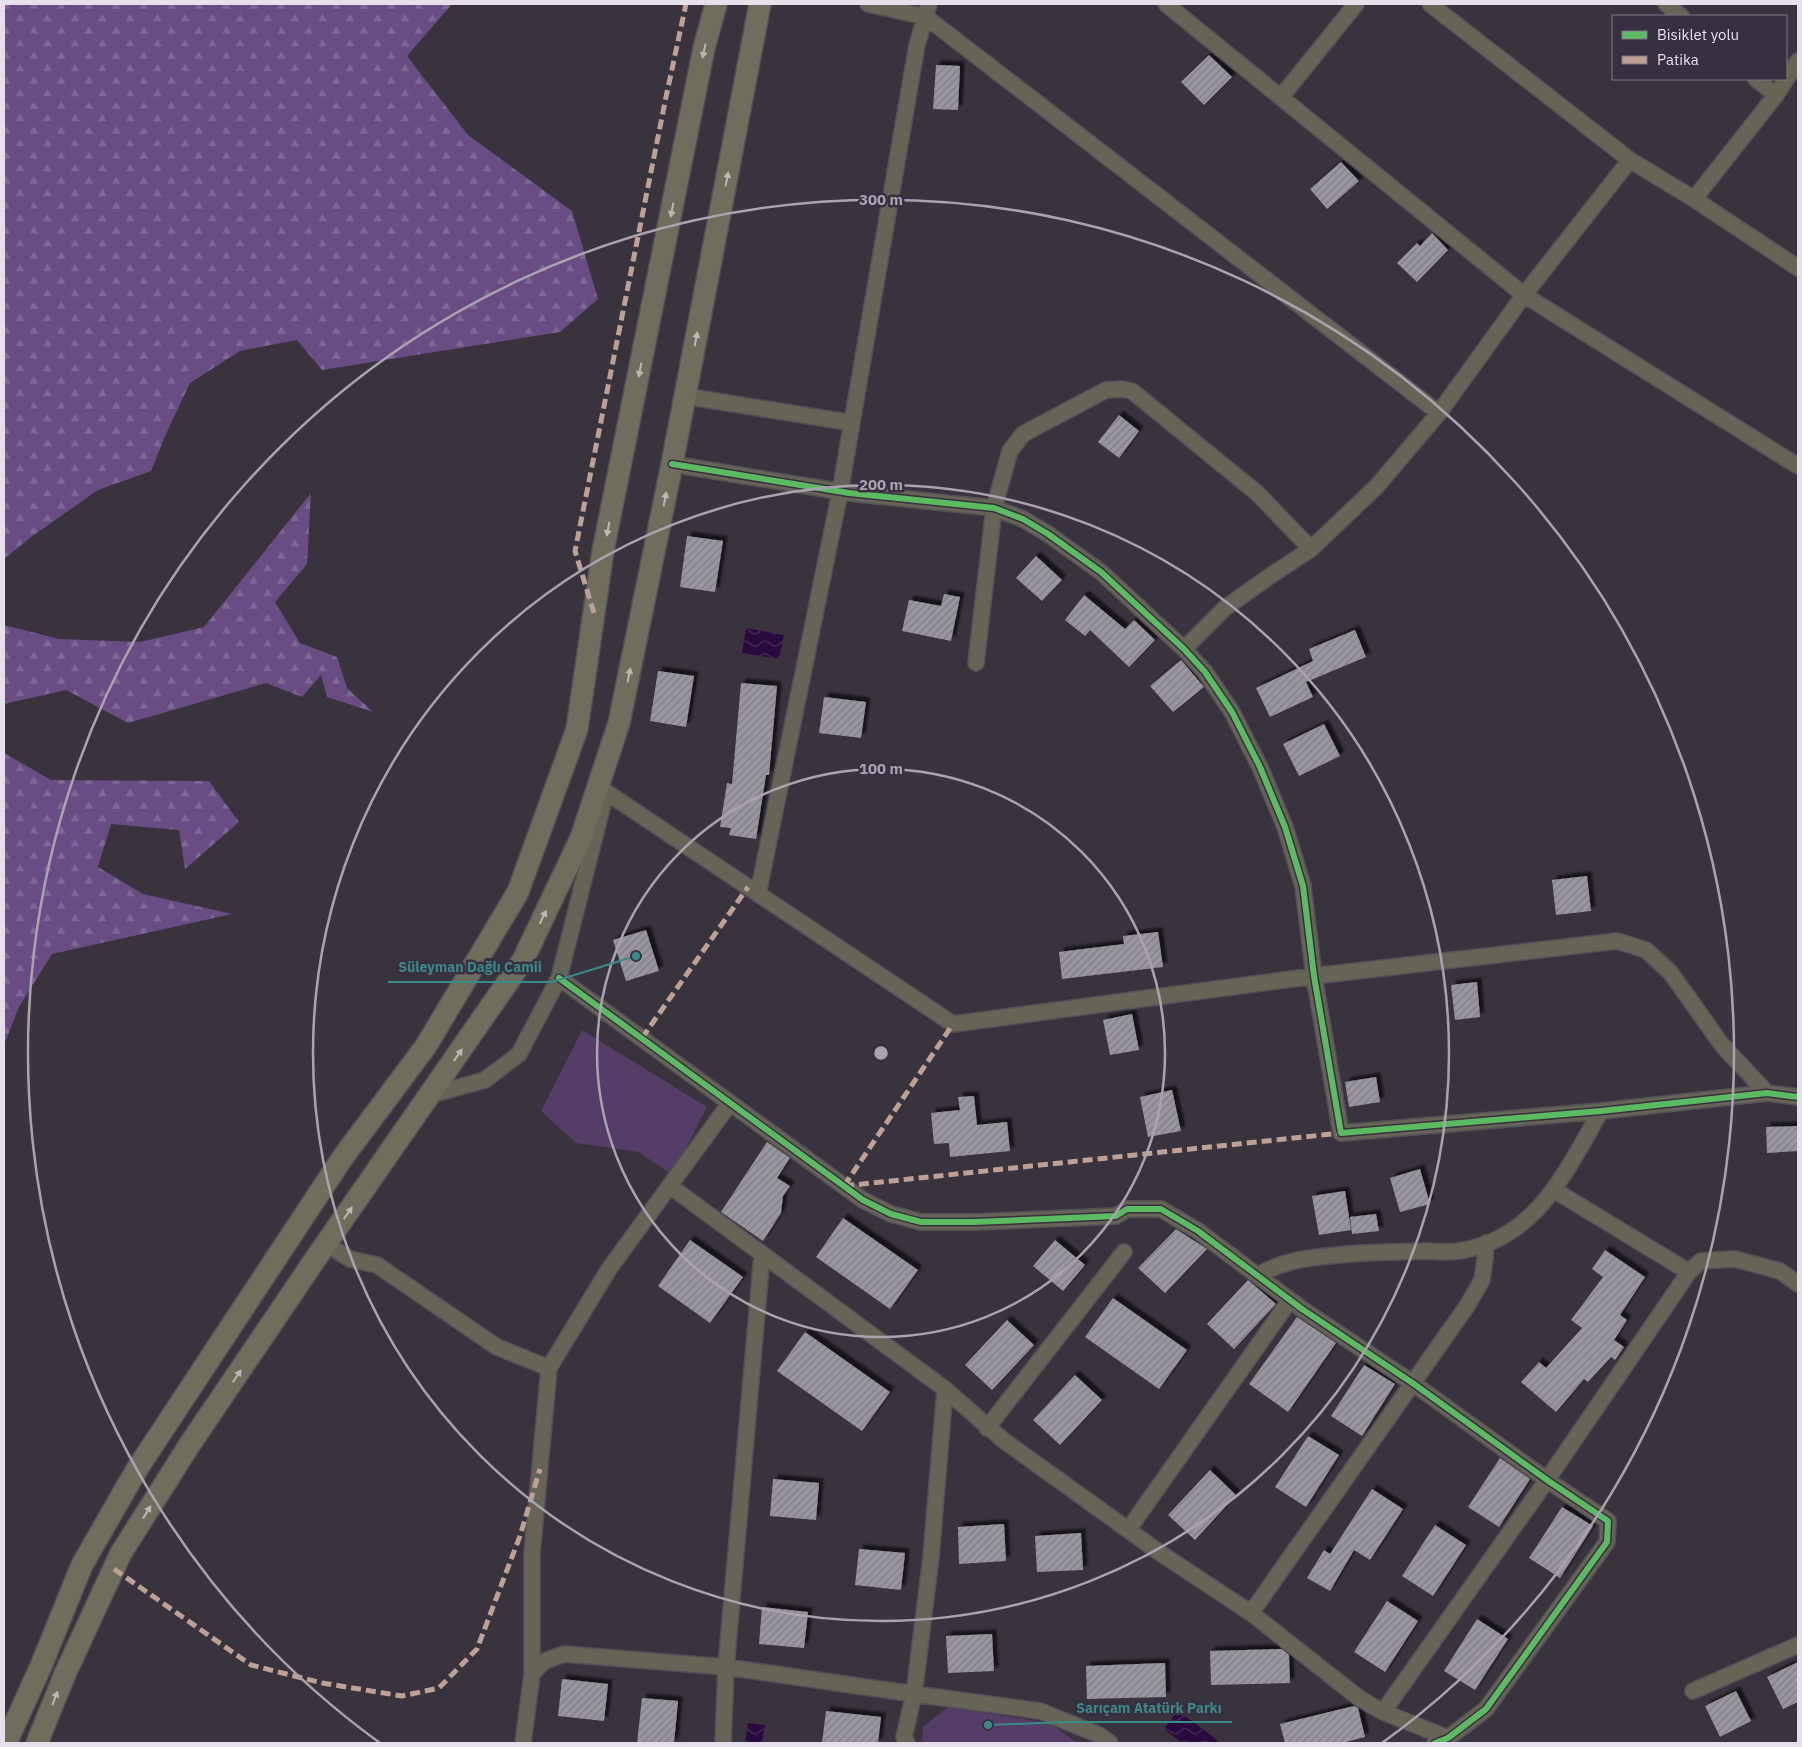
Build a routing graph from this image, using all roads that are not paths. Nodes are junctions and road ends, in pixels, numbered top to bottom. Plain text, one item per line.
1 (716, 4) edge
2 (760, 4) edge
3 (868, 4) edge
4 (1166, 4) edge
5 (1356, 4) edge
6 (1430, 4) edge
7 (1666, 4) edge
8 (928, 10) edge
9 (1680, 15) edge
10 (1798, 61) edge
11 (1787, 78) edge
12 (1757, 80) edge
13 (1786, 80) edge
14 (1776, 95) junction
15 (1281, 98) junction
16 (1630, 160) junction
17 (1694, 199) junction
18 (1798, 268) edge
19 (1524, 295) junction
20 (685, 396) junction
21 (1439, 412) junction
22 (852, 423) junction
23 (672, 464) junction
24 (1798, 466) edge
25 (840, 492) junction
26 (994, 508) junction
27 (1311, 550) junction
28 (1184, 649) junction
29 (976, 663) dead end
30 (620, 723) junction
31 (606, 792) junction
32 (758, 894) junction
33 (1314, 976) junction
34 (559, 978) junction
35 (1767, 1093) junction
36 (430, 1095) junction
37 (1798, 1097) edge
38 (730, 1103) junction
39 (1601, 1111) junction
40 (670, 1186) junction
41 (1554, 1190) junction
42 (1486, 1243) junction
43 (326, 1244) junction
44 (1124, 1252) dead end
45 (762, 1254) junction
46 (1689, 1272) junction
47 (1258, 1275) junction
48 (1798, 1284) edge
49 (1290, 1300) junction
50 (549, 1368) junction
51 (1414, 1384) junction
52 (945, 1389) junction
53 (987, 1428) junction
54 (1547, 1480) junction
55 (1128, 1530) junction
56 (1251, 1613) junction
57 (1798, 1645) edge
58 (726, 1668) junction
59 (532, 1674) junction
60 (1693, 1691) dead end
61 (914, 1694) junction
62 (1383, 1712) junction
63 (1441, 1740) edge
64 (6, 1743) edge
65 (38, 1743) edge
66 (524, 1743) edge
67 (723, 1743) edge
68 (906, 1743) edge
69 (1110, 1743) edge

1 -> 64 main road
20 -> 2 main road
3 - 8 street
4 - 15 street
5 - 15 street
6 - 16 street
7 - 9 street
8 - 21 street
8 - 22 street
10 - 11 street
12 - 14 street
13 - 14 street
14 - 17 street
15 - 19 street
16 - 17 street
16 - 19 street
17 - 18 street
19 - 21 street
19 - 24 street
20 - 22 street
20 - 23 main road
21 - 27 street
22 - 25 street
23 - 25 street
30 -> 23 main road
25 - 26 street
25 - 32 street
26 - 27 street
26 - 28 street
26 - 29 street
27 - 28 street
28 - 33 street
30 - 31 street
36 -> 30 main road
31 - 32 street
31 - 34 street
32 - 33 street
33 - 35 street
33 - 39 street
34 - 36 street
34 - 38 street
35 - 37 street
35 - 39 street
43 -> 36 main road
38 - 40 street
38 - 47 street
39 - 41 street
40 - 45 street
40 - 50 street
41 - 42 street
41 - 46 street
42 - 47 street
42 - 51 street
43 - 50 street
65 -> 43 main road
44 - 53 street
45 - 52 street
45 - 58 street
46 - 48 street
46 - 54 street
47 - 49 street
49 - 51 street
49 - 55 street
50 - 59 street
51 - 54 street
51 - 56 street
52 - 53 street
52 - 61 street
53 - 55 street
54 - 62 street
54 - 63 street
55 - 56 street
56 - 62 street
57 - 60 street
58 - 59 street
58 - 61 street
58 - 67 street
59 - 66 street
61 - 68 street
61 - 69 street
62 - 63 street

